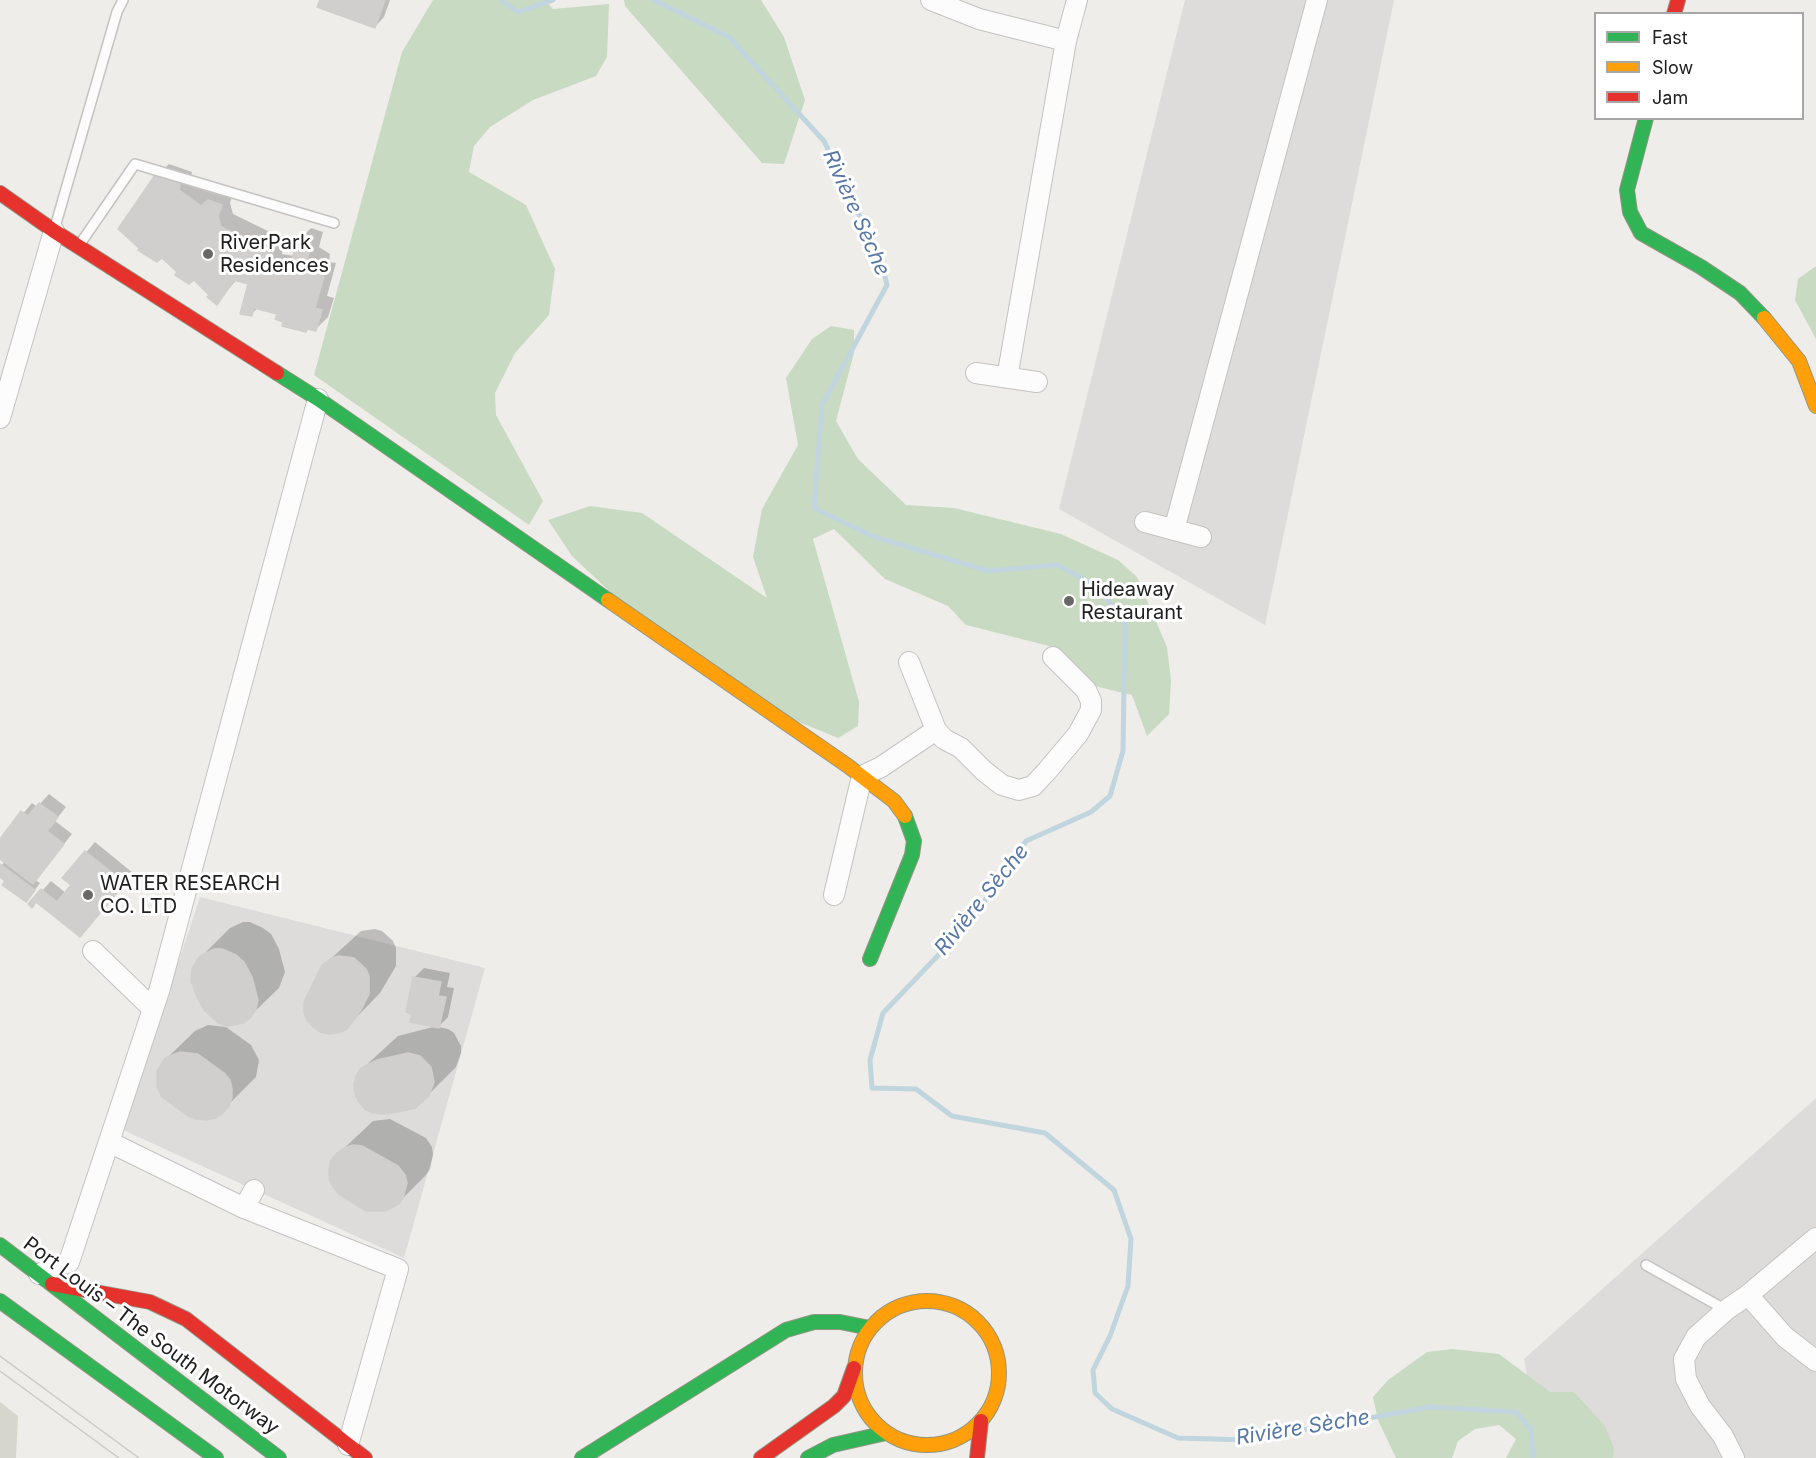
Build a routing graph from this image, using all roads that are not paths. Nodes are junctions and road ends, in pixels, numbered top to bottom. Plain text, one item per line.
1 (123, 0) edge
2 (931, 0) edge
3 (1077, 0) edge
4 (1317, 0) edge
5 (1066, 41) junction
6 (1645, 120) edge
7 (0, 193) edge
8 (334, 223) dead end
9 (54, 231) junction
10 (78, 246) junction
11 (976, 373) dead end
12 (1007, 378) junction
13 (1038, 382) dead end
14 (318, 399) junction
15 (1816, 406) edge
16 (0, 418) edge
17 (1145, 522) dead end
18 (1174, 530) junction
19 (1201, 537) dead end
20 (1053, 657) dead end
21 (909, 662) dead end
22 (936, 730) junction
23 (862, 776) junction
24 (834, 895) dead end
25 (93, 951) dead end
26 (870, 959) dead end
27 (153, 1009) junction
28 (109, 1142) junction
29 (254, 1190) dead end
30 (244, 1208) junction
31 (1816, 1238) edge
32 (0, 1245) edge
33 (1646, 1265) dead end
34 (46, 1279) junction
35 (1748, 1295) junction
36 (0, 1301) edge
37 (1726, 1310) junction
38 (28, 1322) junction
39 (870, 1328) junction
40 (1816, 1361) edge
41 (854, 1368) junction
42 (93, 1386) dead end
43 (981, 1421) junction
44 (886, 1433) junction
45 (348, 1445) junction
46 (1732, 1457) edge
47 (216, 1458) edge
48 (279, 1458) edge
49 (365, 1458) edge
50 (582, 1458) edge
51 (760, 1458) edge
52 (808, 1458) edge
53 (977, 1458) edge

1 - 9 lane
2 - 5 street
3 - 5 street
4 - 18 street
5 - 12 street
6 - 15 main road
7 - 9 main road
8 - 10 lane
9 - 10 main road
9 - 16 street
10 - 14 main road
11 - 12 street
12 - 13 street
14 - 23 main road
14 - 27 street
17 - 18 street
18 - 19 street
20 - 22 street
21 - 22 street
22 - 23 street
23 - 24 street
23 - 26 main road
25 - 27 street
27 - 28 street
28 - 30 street
28 - 34 street
29 - 30 street
30 - 45 street
31 - 35 street
32 - 34 main road, Port Louis – The South Motorway
33 - 37 lane
34 - 45 main road
34 - 48 main road, Port Louis – The South Motorway
35 - 37 street
35 - 40 street
36 - 38 main road
37 - 46 street
38 - 42 main road
38 - 47 main road
39 - 41 main road
39 - 43 main road
39 - 50 main road
41 - 44 main road
41 - 51 main road
43 - 44 main road
43 - 53 main road
44 - 52 main road
45 - 49 main road

